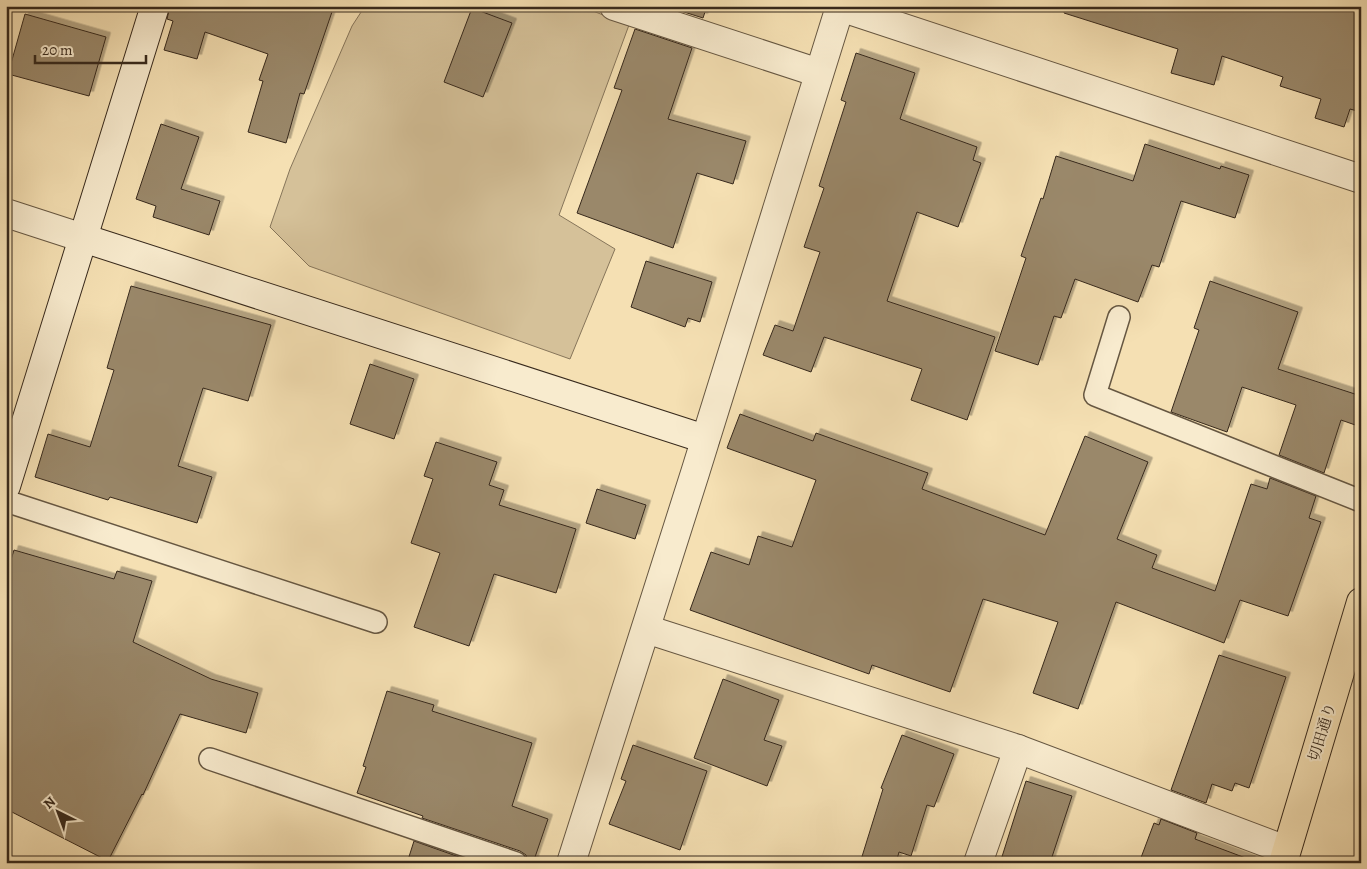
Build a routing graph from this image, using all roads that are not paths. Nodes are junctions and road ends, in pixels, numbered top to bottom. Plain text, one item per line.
1 (155, 6) edge
2 (614, 6) edge
3 (840, 7) edge
4 (819, 73) junction
5 (1361, 179) edge
6 (6, 212) edge
7 (83, 238) junction
8 (1119, 317) dead end
9 (705, 439) junction
10 (6, 486) edge
11 (6, 501) edge
12 (1361, 501) edge
13 (1361, 602) edge
14 (376, 622) dead end
15 (646, 629) junction
16 (1357, 630) edge
17 (1018, 749) junction
18 (210, 759) dead end
19 (1285, 856) edge
20 (516, 863) edge
21 (571, 863) edge
22 (978, 863) edge

1 - 7 street
2 - 4 street
3 - 4 street
3 - 5 street
4 - 9 street
6 - 7 street
7 - 9 street
7 - 10 street
8 - 12 lane
9 - 15 street
11 - 14 lane
13 - 16 main road, 切田通り
15 - 17 street
15 - 21 street
16 - 19 main road, 切田通り
17 - 19 street
17 - 22 street
18 - 20 lane

